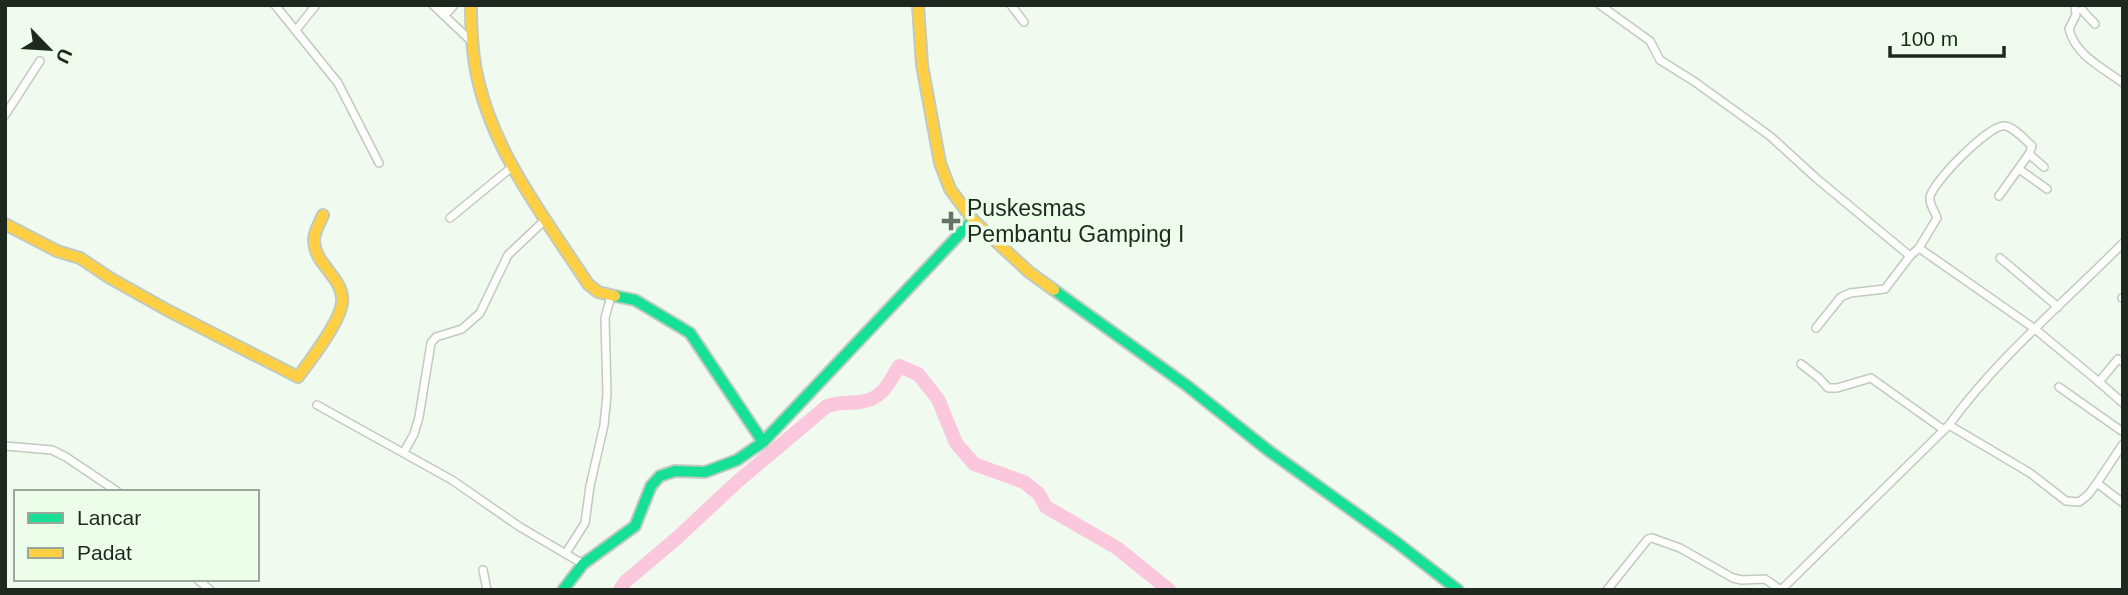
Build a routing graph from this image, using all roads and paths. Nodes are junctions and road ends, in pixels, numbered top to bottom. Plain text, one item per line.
1 (275, 5) edge
2 (316, 5) edge
3 (433, 5) edge
4 (442, 5) edge
5 (454, 5) edge
6 (471, 5) edge
7 (918, 5) edge
8 (1011, 5) edge
9 (1600, 5) edge
10 (2080, 9) edge
11 (1024, 22) dead end
12 (2095, 24) dead end
13 (296, 30) junction
14 (471, 41) junction
15 (40, 61) dead end
16 (2123, 83) edge
17 (5, 114) edge
18 (2029, 154) junction
19 (379, 163) dead end
20 (512, 167) junction
21 (2044, 167) dead end
22 (2019, 169) junction
23 (2047, 189) dead end
24 (2000, 196) dead end
25 (323, 215) dead end
26 (450, 218) dead end
27 (546, 219) junction
28 (973, 220) junction
29 (5, 224) edge
30 (2123, 243) edge
31 (1919, 248) junction
32 (1910, 256) junction
33 (2000, 258) dead end
34 (611, 296) junction
35 (2059, 307) junction
36 (1816, 328) dead end
37 (2035, 329) junction
38 (2123, 362) edge
39 (1801, 365) dead end
40 (2099, 382) junction
41 (2059, 387) dead end
42 (2123, 403) edge
43 (317, 405) dead end
44 (1947, 427) junction
45 (2123, 432) edge
46 (763, 442) junction
47 (2123, 444) edge
48 (5, 446) edge
49 (404, 452) junction
50 (2097, 483) junction
51 (115, 490) edge
52 (2121, 499) edge
53 (566, 553) junction
54 (583, 564) junction
55 (483, 570) dead end
56 (487, 590) edge
57 (563, 590) edge
58 (1458, 590) edge
59 (1607, 590) edge
60 (1781, 590) edge

1 - 13 street
2 - 13 street
3 - 14 street
4 - 5 street
6 - 14 street
7 - 28 street
8 - 11 street
9 - 32 street
10 - 12 street
10 - 16 street
13 - 19 street
14 - 20 street
15 - 17 street
18 - 21 street
18 - 22 street
18 - 31 street
20 - 26 street
20 - 27 street
22 - 23 street
22 - 24 street
25 - 29 street
27 - 34 street
27 - 49 street
28 - 46 street
28 - 58 street
30 - 35 street
31 - 32 street
31 - 37 street
32 - 36 street
33 - 35 street
34 - 46 street
34 - 53 street
35 - 37 street
37 - 40 street
37 - 44 street
38 - 40 street
39 - 44 street
40 - 42 street
41 - 45 street
43 - 49 street
44 - 50 street
44 - 60 street
46 - 54 street
47 - 50 street
48 - 51 street
49 - 53 street
50 - 52 street
53 - 54 street
54 - 57 street
55 - 56 street
59 - 60 street

